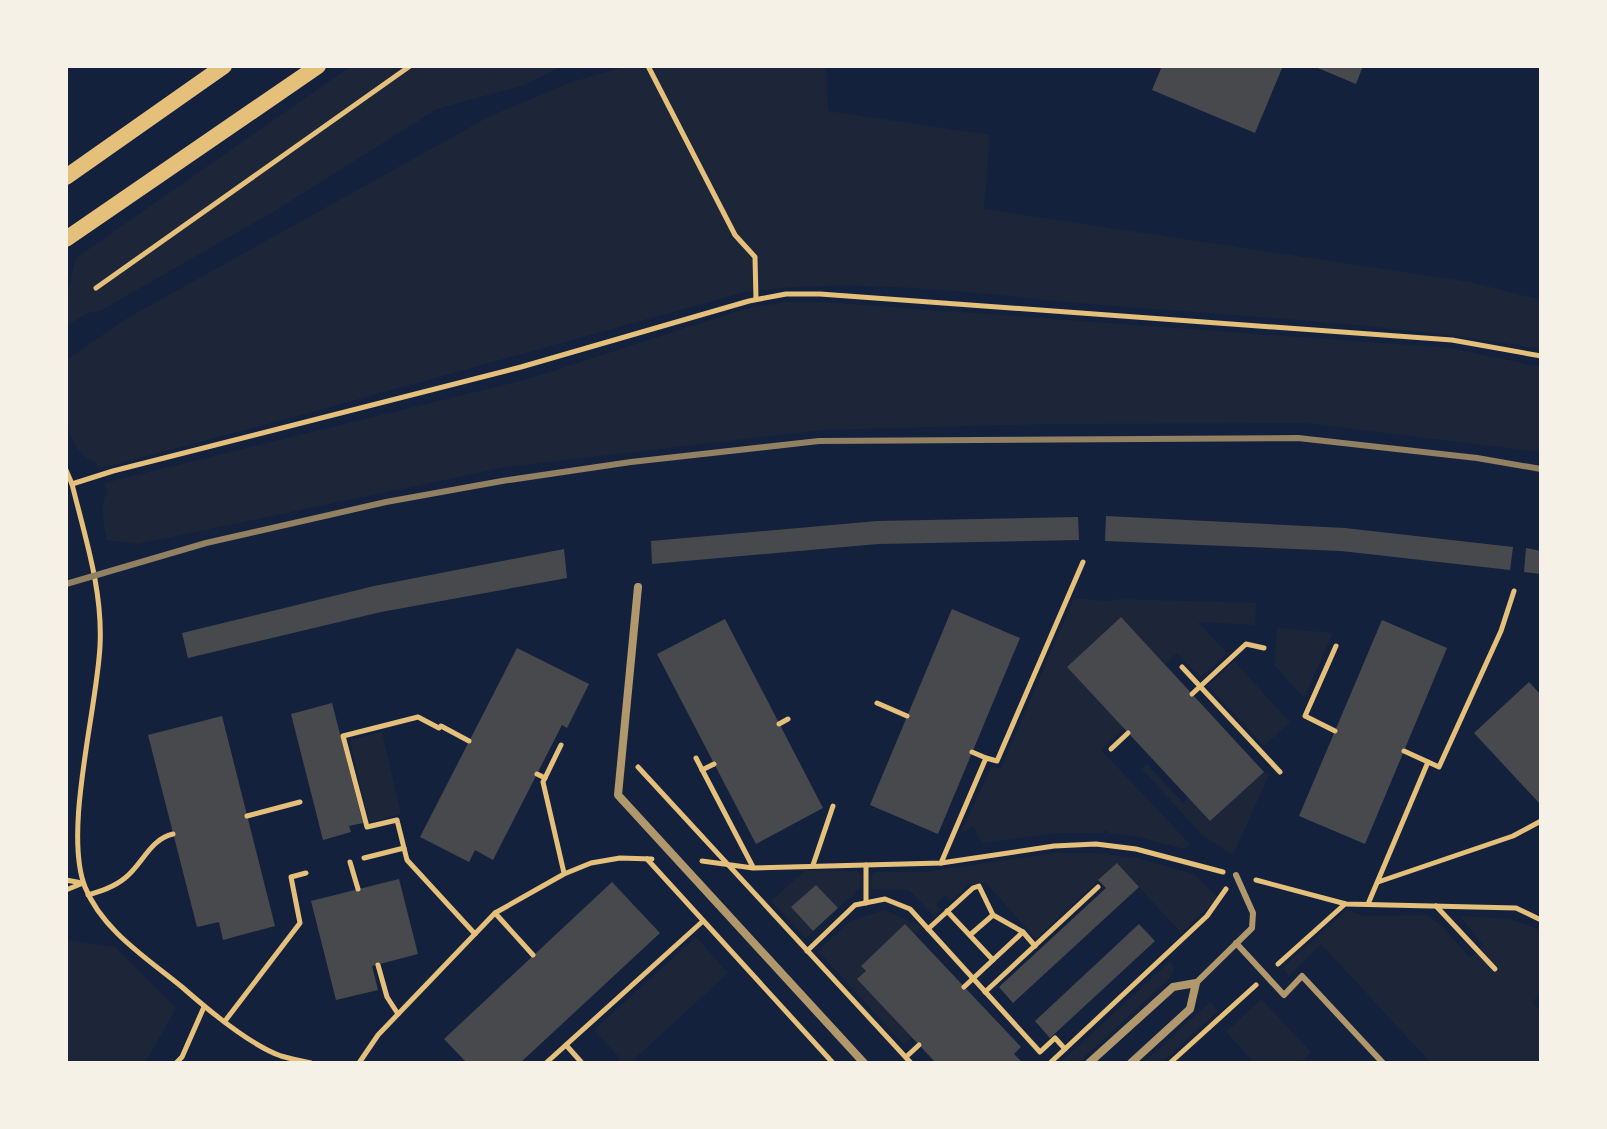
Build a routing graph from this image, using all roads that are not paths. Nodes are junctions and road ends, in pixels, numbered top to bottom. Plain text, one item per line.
1 (224, 66) edge
2 (318, 66) edge
3 (66, 177) edge
4 (66, 239) edge
5 (638, 587) dead end
6 (1236, 875) road end
7 (1236, 943) junction
8 (1196, 983) junction
9 (864, 1063) edge
10 (1089, 1063) edge
11 (1131, 1063) edge
12 (1383, 1063) edge

1 - 3 main road
2 - 4 main road
5 - 9 street
6 - 7 lane
7 - 8 lane
7 - 12 lane
8 - 10 street
8 - 11 street

